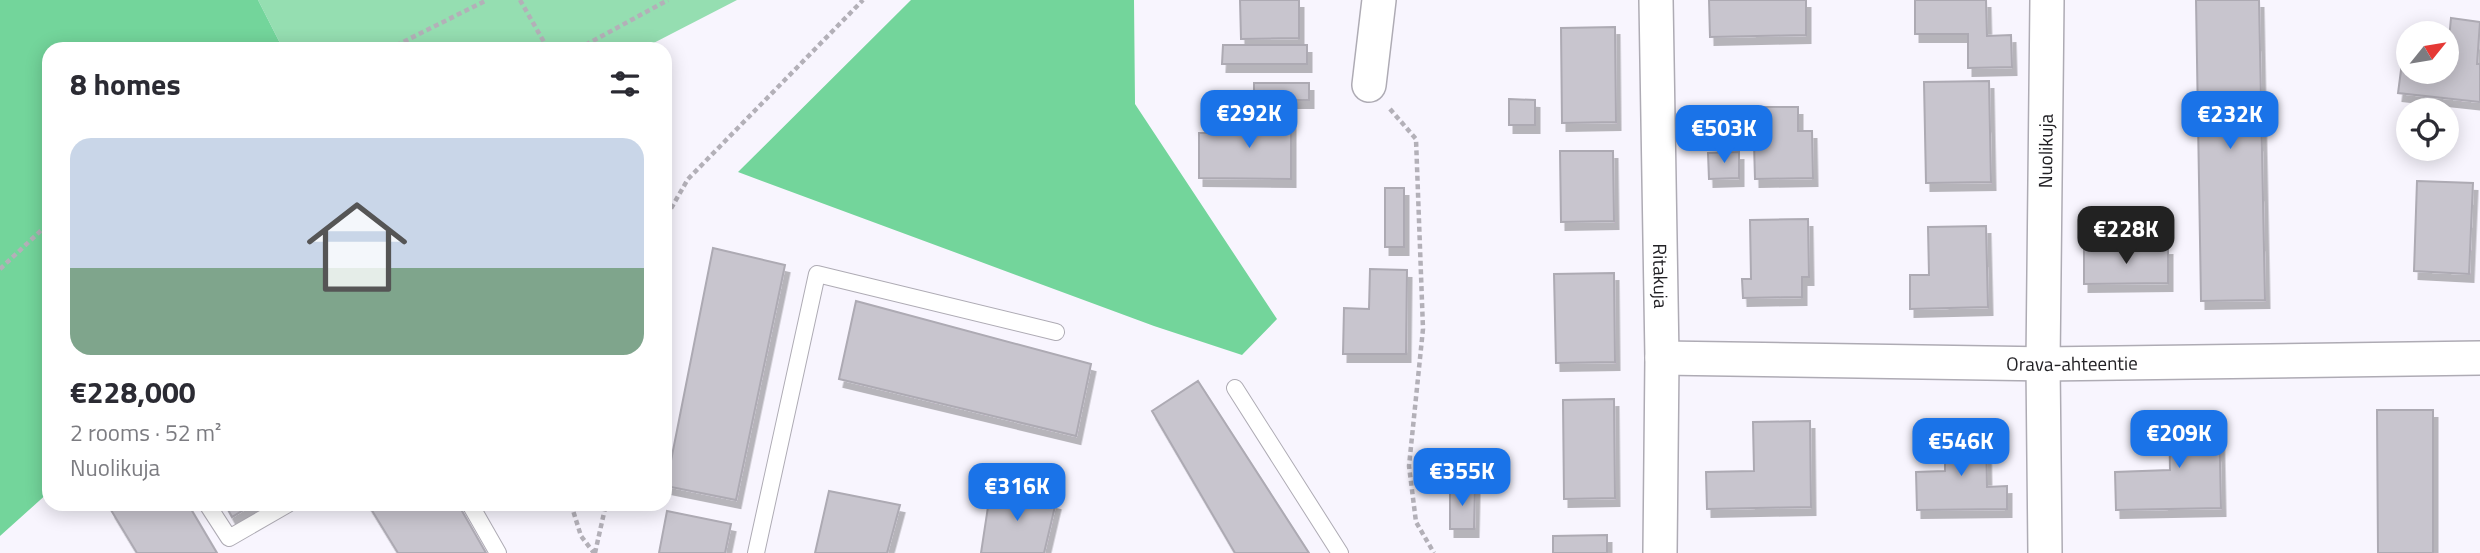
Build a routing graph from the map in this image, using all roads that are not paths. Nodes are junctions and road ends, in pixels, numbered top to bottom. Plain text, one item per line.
1 (1379, 0) edge
2 (1656, 0) edge
3 (2047, 0) edge
4 (1369, 85) road end
5 (1056, 332) dead end
6 (1662, 358) junction
7 (2480, 358) edge
8 (2043, 364) junction
9 (1235, 388) dead end
10 (212, 511) edge
11 (276, 511) edge
12 (474, 511) edge
13 (498, 553) edge
14 (756, 553) edge
15 (1340, 553) edge
16 (1660, 553) edge
17 (2045, 553) edge

1 - 4 street
2 - 6 street, Ritakuja
3 - 8 street, Nuolikuja
5 - 14 lane
6 - 8 street, Orava-ahteentie
6 - 16 street, Ritakuja
7 - 8 street, Orava-ahteentie
8 - 17 street, Nuolikuja
9 - 15 lane
10 - 11 lane
12 - 13 lane

